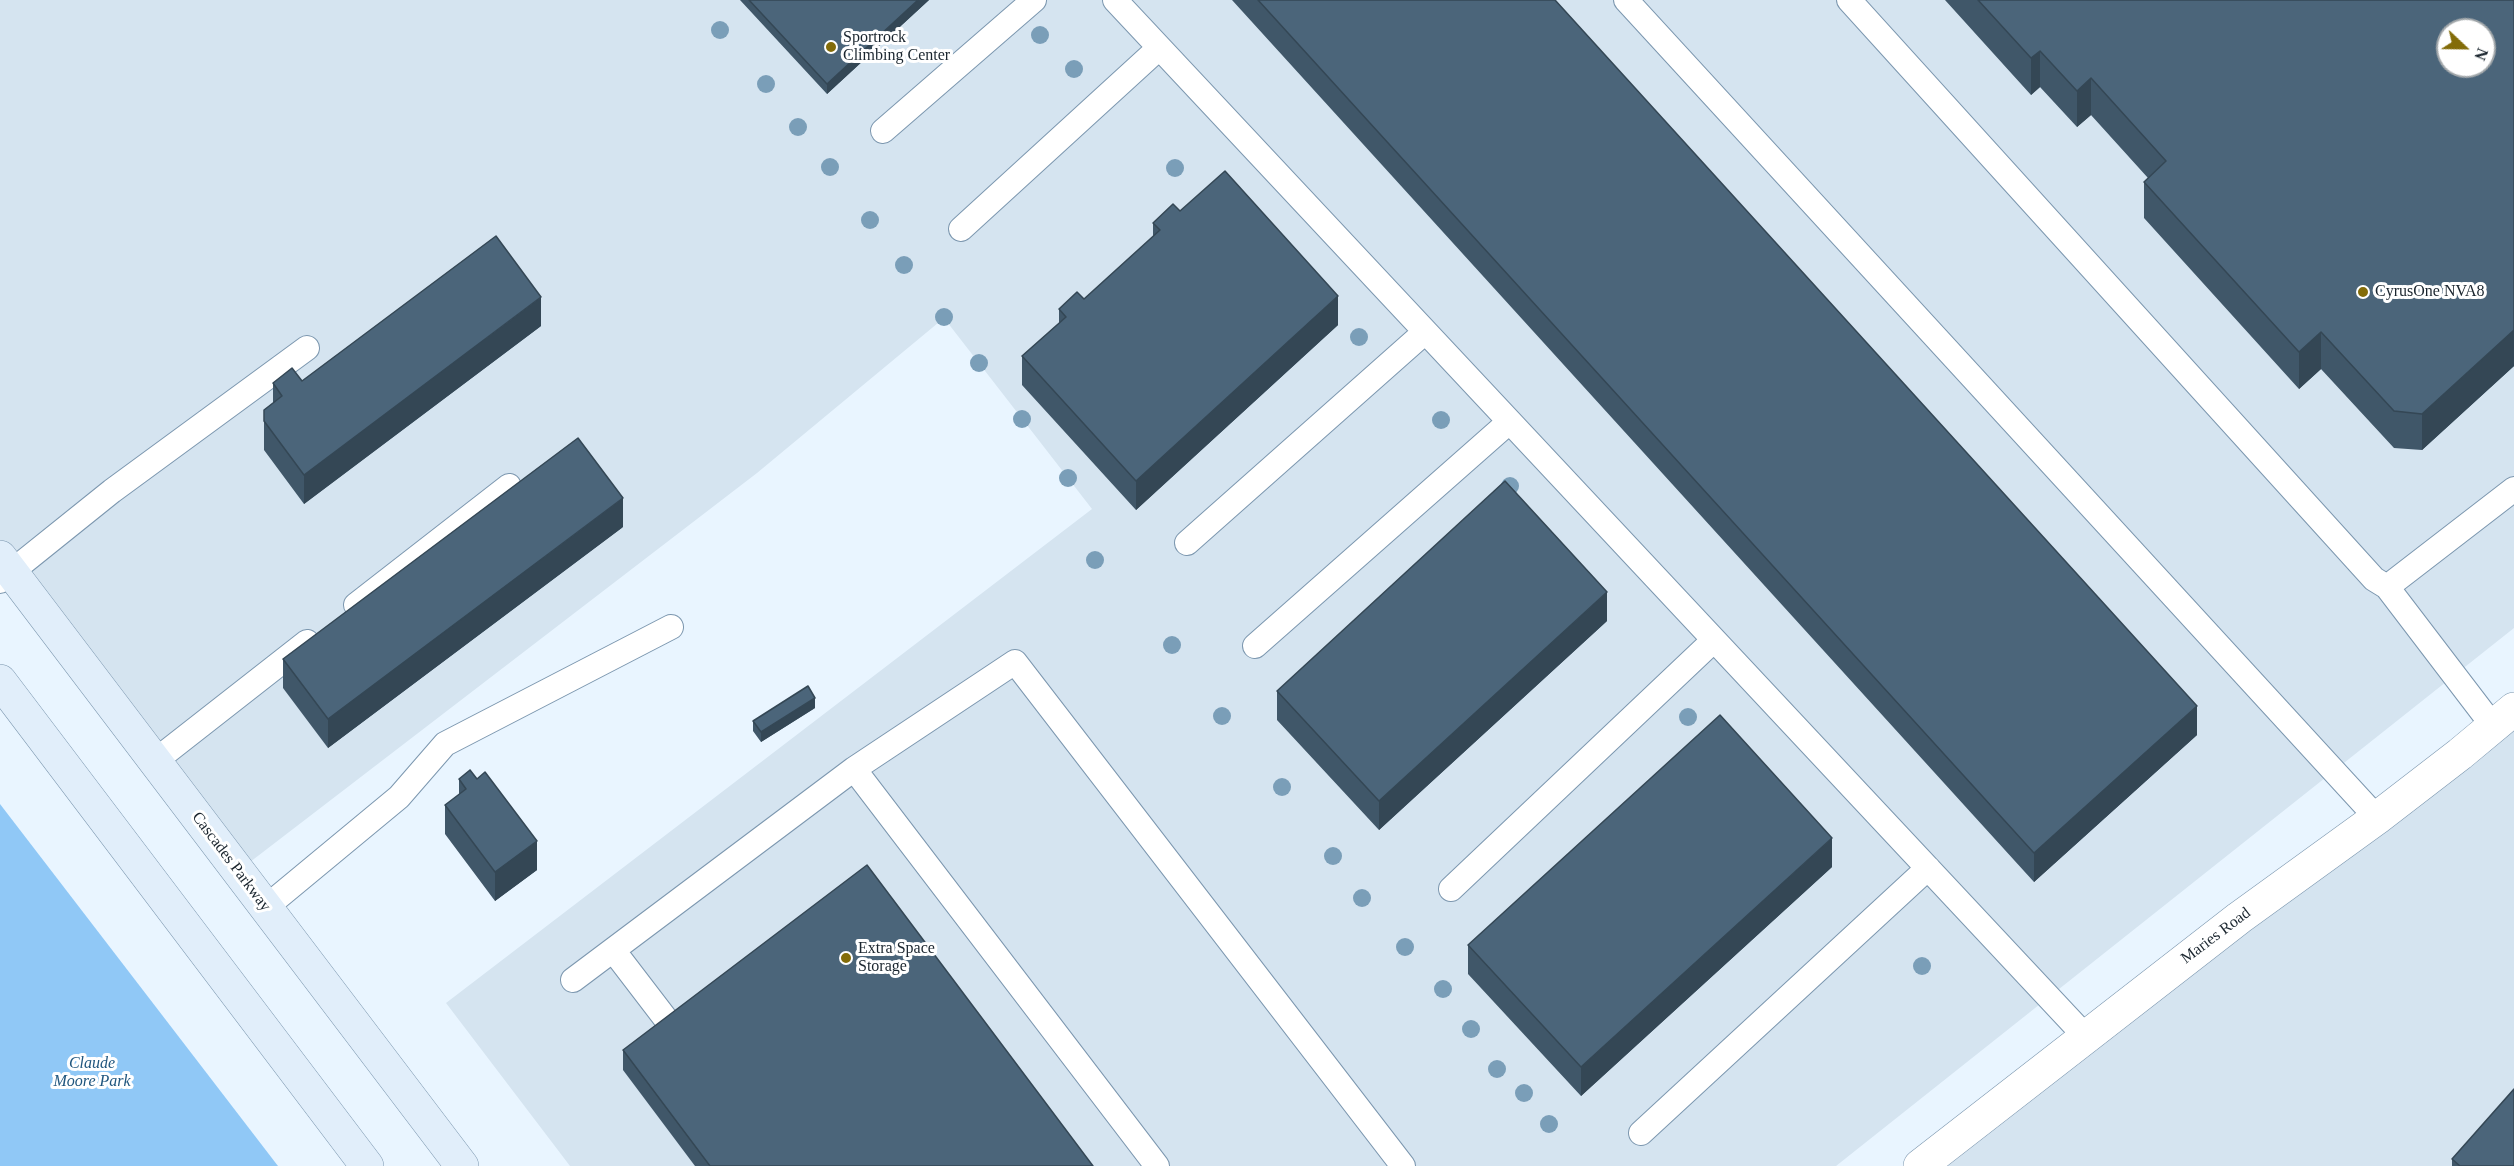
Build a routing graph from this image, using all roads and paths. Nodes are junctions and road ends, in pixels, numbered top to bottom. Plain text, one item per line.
1 (1035, 0) edge
2 (1114, 0) edge
3 (1626, 0) edge
4 (1849, 0) edge
5 (1159, 48) junction
6 (883, 132) dead end
7 (961, 229) dead end
8 (1425, 332) junction
9 (307, 348) dead end
10 (1509, 422) junction
11 (509, 486) edge
12 (2514, 489) edge
13 (1187, 543) dead end
14 (4, 570) edge
15 (2387, 587) junction
16 (671, 627) dead end
17 (1714, 639) junction
18 (1255, 646) dead end
19 (0, 681) edge
20 (2504, 717) edge
21 (155, 761) junction
22 (854, 769) junction
23 (2377, 818) junction
24 (1928, 868) junction
25 (1451, 889) dead end
26 (265, 908) junction
27 (613, 950) junction
28 (573, 980) dead end
29 (675, 1031) edge
30 (2086, 1037) junction
31 (1641, 1133) dead end
32 (367, 1166) edge
33 (462, 1166) edge
34 (1157, 1166) edge
35 (1403, 1166) edge
36 (1920, 1166) edge

1 - 6 lane
2 - 5 lane
3 - 23 lane
4 - 15 lane
5 - 7 lane
5 - 8 lane
8 - 10 lane
8 - 13 lane
9 - 14 lane
10 - 17 lane
10 - 18 lane
11 - 21 lane
12 - 15 lane
14 - 21 main road, Cascades Parkway
15 - 20 lane
16 - 26 lane
17 - 24 lane
17 - 25 lane
19 - 32 main road
20 - 23 street, Maries Road
21 - 26 main road, Cascades Parkway
22 - 27 lane
22 - 34 lane
22 - 35 lane
23 - 30 street, Maries Road
24 - 30 lane
24 - 31 lane
26 - 33 main road, Cascades Parkway
27 - 28 lane
27 - 29 lane
30 - 36 street, Maries Road

